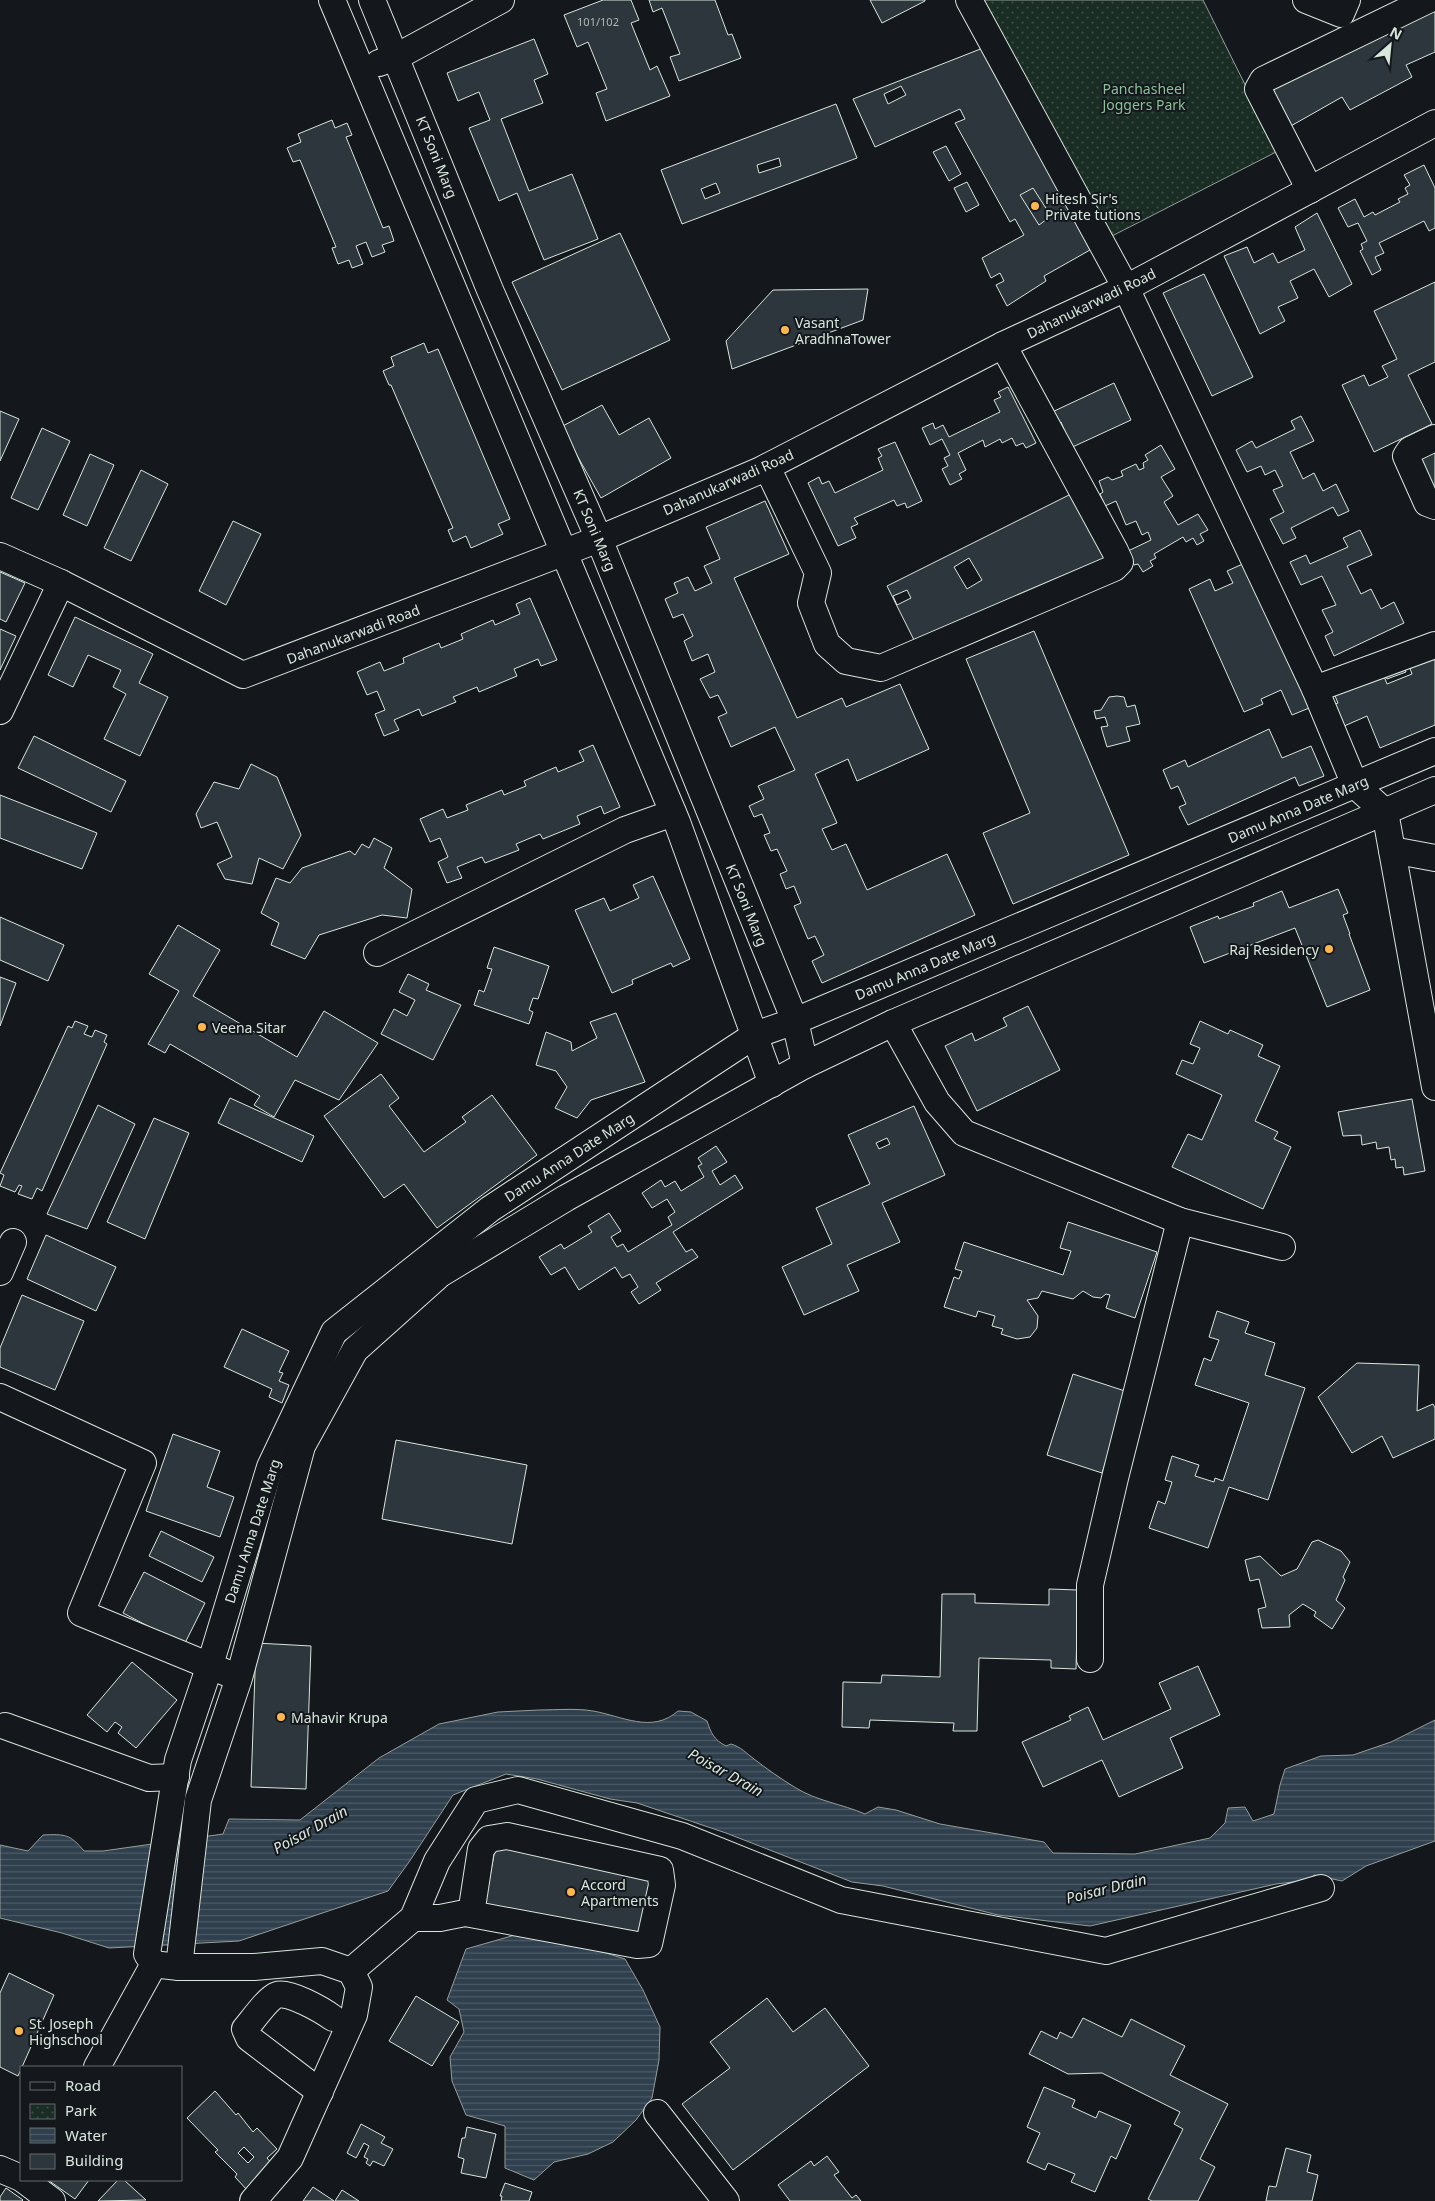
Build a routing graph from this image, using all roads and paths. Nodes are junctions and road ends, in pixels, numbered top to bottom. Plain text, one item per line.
1 (332, 0) edge
2 (372, 0) edge
3 (501, 0) edge
4 (969, 0) edge
5 (1306, 0) edge
6 (1347, 0) edge
7 (1428, 0) edge
8 (396, 57) junction
9 (362, 70) junction
10 (1435, 123) edge
11 (1310, 190) junction
12 (1126, 288) junction
13 (1003, 345) junction
14 (1435, 438) edge
15 (767, 467) junction
16 (1435, 506) edge
17 (599, 539) junction
18 (564, 553) junction
19 (0, 556) edge
20 (61, 583) junction
21 (1435, 645) edge
22 (1315, 689) junction
23 (0, 711) edge
24 (1435, 751) edge
25 (1355, 785) junction
26 (1435, 790) edge
27 (1385, 812) junction
28 (673, 813) junction
29 (1392, 850) junction
30 (1435, 858) edge
31 (377, 953) dead end
32 (795, 1021) junction
33 (893, 1023) junction
34 (755, 1035) junction
35 (805, 1065) junction
36 (772, 1084) junction
37 (1435, 1087) edge
38 (1180, 1221) junction
39 (13, 1242) dead end
40 (1282, 1247) dead end
41 (0, 1272) edge
42 (0, 1397) edge
43 (1090, 1659) dead end
44 (210, 1665) junction
45 (239, 1678) junction
46 (5, 1726) dead end
47 (176, 1777) junction
48 (1321, 1888) dead end
49 (471, 1914) junction
50 (413, 1918) junction
51 (165, 1959) junction
52 (353, 1975) junction
53 (333, 2018) junction
54 (98, 2066) edge
55 (315, 2088) junction
56 (657, 2112) dead end
57 (0, 2169) edge
58 (20, 2178) edge
59 (26, 2181) edge
60 (52, 2201) edge
61 (253, 2201) edge
62 (726, 2201) edge

1 - 9 street
2 - 8 street, KT Soni Marg
3 - 8 street
4 - 12 street
5 - 6 street
7 - 11 street
8 - 9 street
8 - 17 street, KT Soni Marg
9 - 18 street
10 - 11 street, Dahanukarwadi Road
11 - 12 street, Dahanukarwadi Road
12 - 13 street, Dahanukarwadi Road
12 - 22 street
13 - 15 street, Dahanukarwadi Road
13 - 15 street
14 - 16 street
15 - 17 street, Dahanukarwadi Road
17 - 18 street, Dahanukarwadi Road
17 - 32 street, KT Soni Marg
18 - 20 street, Dahanukarwadi Road
18 - 28 street
19 - 20 street, Dahanukarwadi Road
20 - 23 street
21 - 22 street
22 - 25 street
24 - 25 street, Damu Anna Date Marg
25 - 27 street
25 - 32 street, Damu Anna Date Marg
26 - 27 street, Damu Anna Date Marg
27 - 29 street
27 - 33 street, Damu Anna Date Marg
28 - 31 street
28 - 34 street
29 - 30 street
29 - 37 street
32 - 34 street, Damu Anna Date Marg
32 - 35 street, KT Soni Marg
33 - 35 street, Damu Anna Date Marg
33 - 38 street
34 - 36 street
34 - 44 street, Damu Anna Date Marg
35 - 36 street, Damu Anna Date Marg
36 - 45 street, Damu Anna Date Marg
38 - 40 street
38 - 43 street
39 - 41 street
42 - 44 street
44 - 45 street
44 - 47 street, Damu Anna Date Marg
45 - 51 street, Damu Anna Date Marg
46 - 47 street
47 - 51 street, Damu Anna Date Marg
48 - 50 street
49 - 49 street
49 - 50 street
50 - 52 street
51 - 52 street
51 - 54 street
52 - 53 street
52 - 55 street
53 - 55 street
53 - 55 street
55 - 61 street
56 - 62 street
57 - 58 street
59 - 60 street

